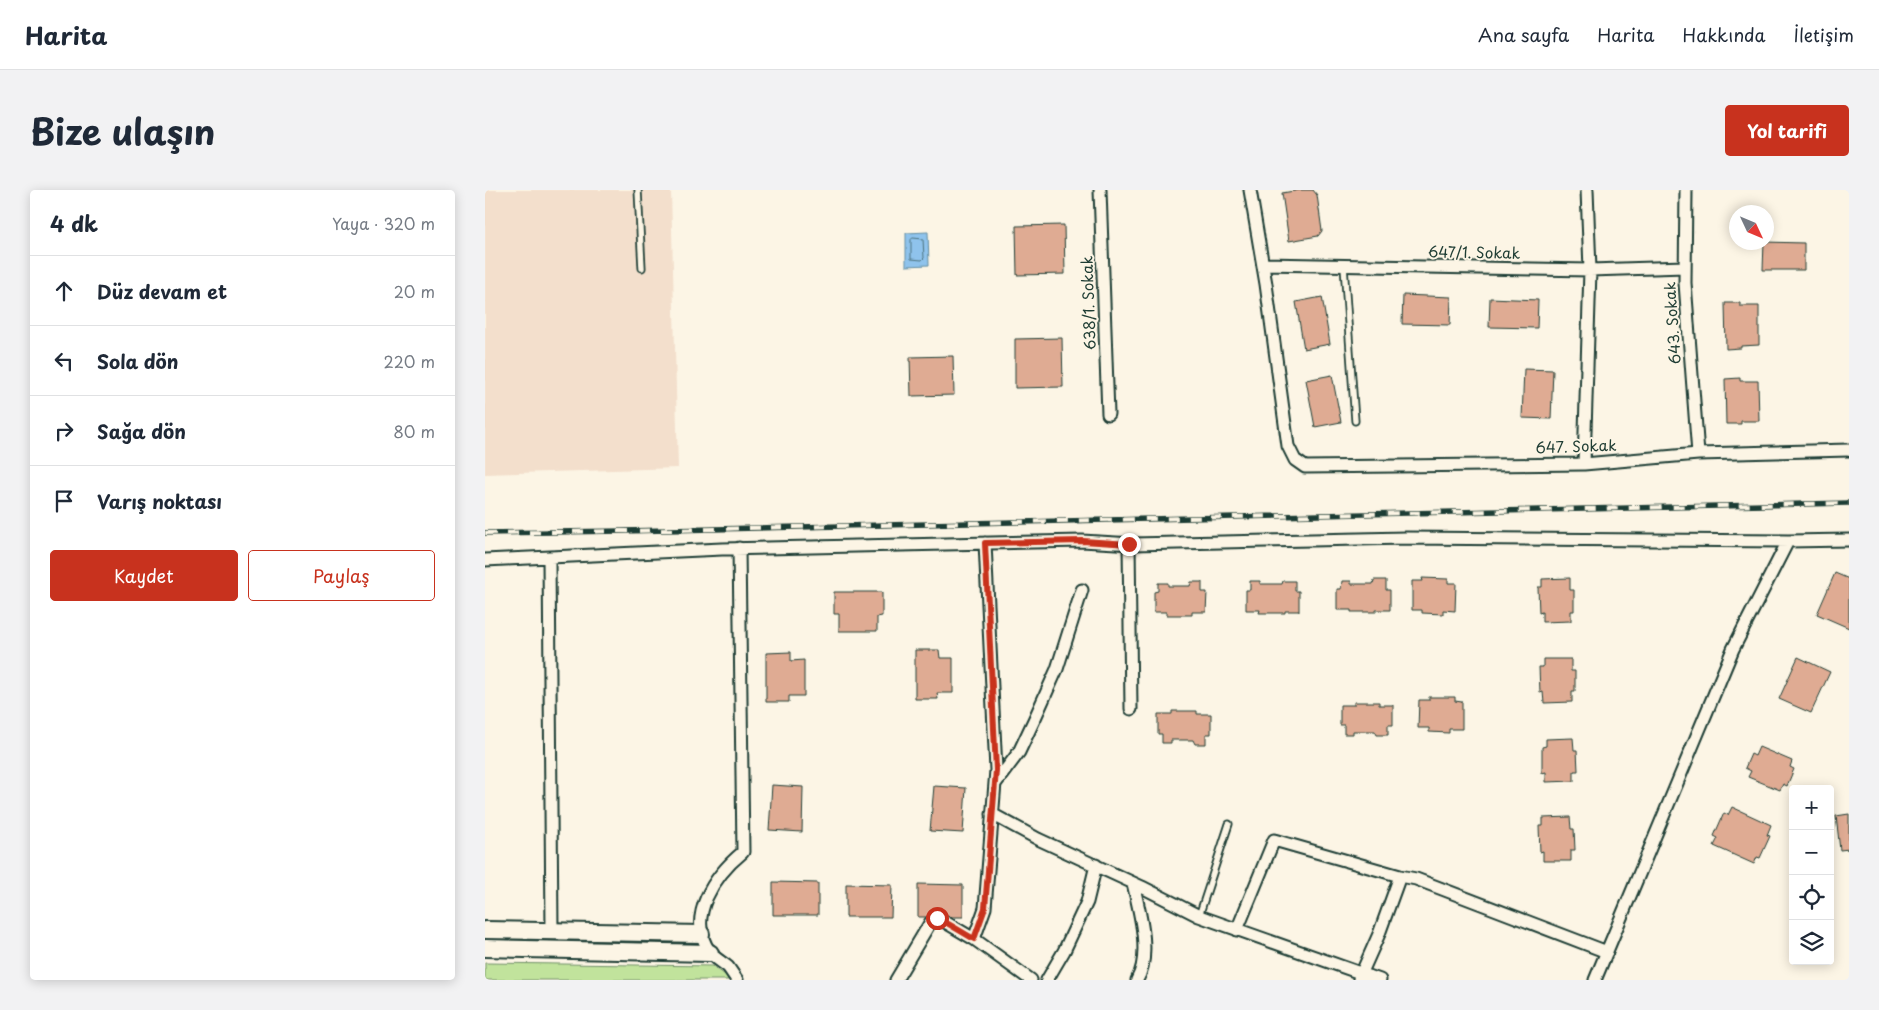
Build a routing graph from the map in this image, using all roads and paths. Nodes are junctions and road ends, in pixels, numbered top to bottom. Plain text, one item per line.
1 (638, 190) edge
2 (1100, 190) edge
3 (1250, 190) edge
4 (1587, 190) edge
5 (1686, 190) edge
6 (1263, 264) junction
7 (1344, 266) junction
8 (1685, 267) junction
9 (642, 268) dead end
10 (1590, 270) junction
11 (1108, 414) dead end
12 (1355, 421) dead end
13 (1849, 450) edge
14 (1698, 454) junction
15 (1584, 464) junction
16 (1849, 540) edge
17 (1788, 541) junction
18 (985, 543) junction
19 (1129, 544) junction
20 (739, 548) junction
21 (549, 558) junction
22 (485, 560) edge
23 (1082, 590) dead end
24 (1131, 709) dead end
25 (995, 784) junction
26 (992, 814) junction
27 (1229, 824) dead end
28 (1095, 865) junction
29 (1400, 876) junction
30 (1133, 882) junction
31 (1199, 916) junction
32 (485, 930) edge
33 (1237, 930) junction
34 (552, 932) junction
35 (701, 934) junction
36 (974, 939) junction
37 (485, 948) edge
38 (1607, 952) junction
39 (710, 953) junction
40 (1360, 977) edge
41 (737, 980) edge
42 (896, 980) edge
43 (1031, 980) edge
44 (1047, 980) edge
45 (1137, 980) edge
46 (1380, 980) edge
47 (1595, 980) edge

1 - 9 lane
2 - 11 street, 638/1. Sokak
3 - 6 street
4 - 10 street
5 - 8 street, 643. Sokak
6 - 7 street, 647/1. Sokak
6 - 15 street, 647. Sokak
7 - 10 street, 647/1. Sokak
7 - 12 lane
8 - 10 street, 647/1. Sokak
8 - 14 street, 643. Sokak
10 - 15 street
13 - 14 street, 647. Sokak
14 - 15 street, 647. Sokak
16 - 17 street
17 - 19 street
17 - 38 street
18 - 19 street
18 - 20 street
18 - 25 street
19 - 24 street
20 - 21 street
20 - 35 street
21 - 22 street
21 - 34 street
23 - 25 street
25 - 26 street
26 - 28 street
26 - 36 street
27 - 31 lane
28 - 30 street
28 - 44 street
29 - 33 street
29 - 38 street
29 - 40 street
30 - 31 street
30 - 45 street
31 - 33 street
32 - 34 street
33 - 40 street
34 - 35 street
35 - 39 street
36 - 42 street
36 - 43 street
37 - 39 street
38 - 47 street
39 - 41 street
40 - 46 street

